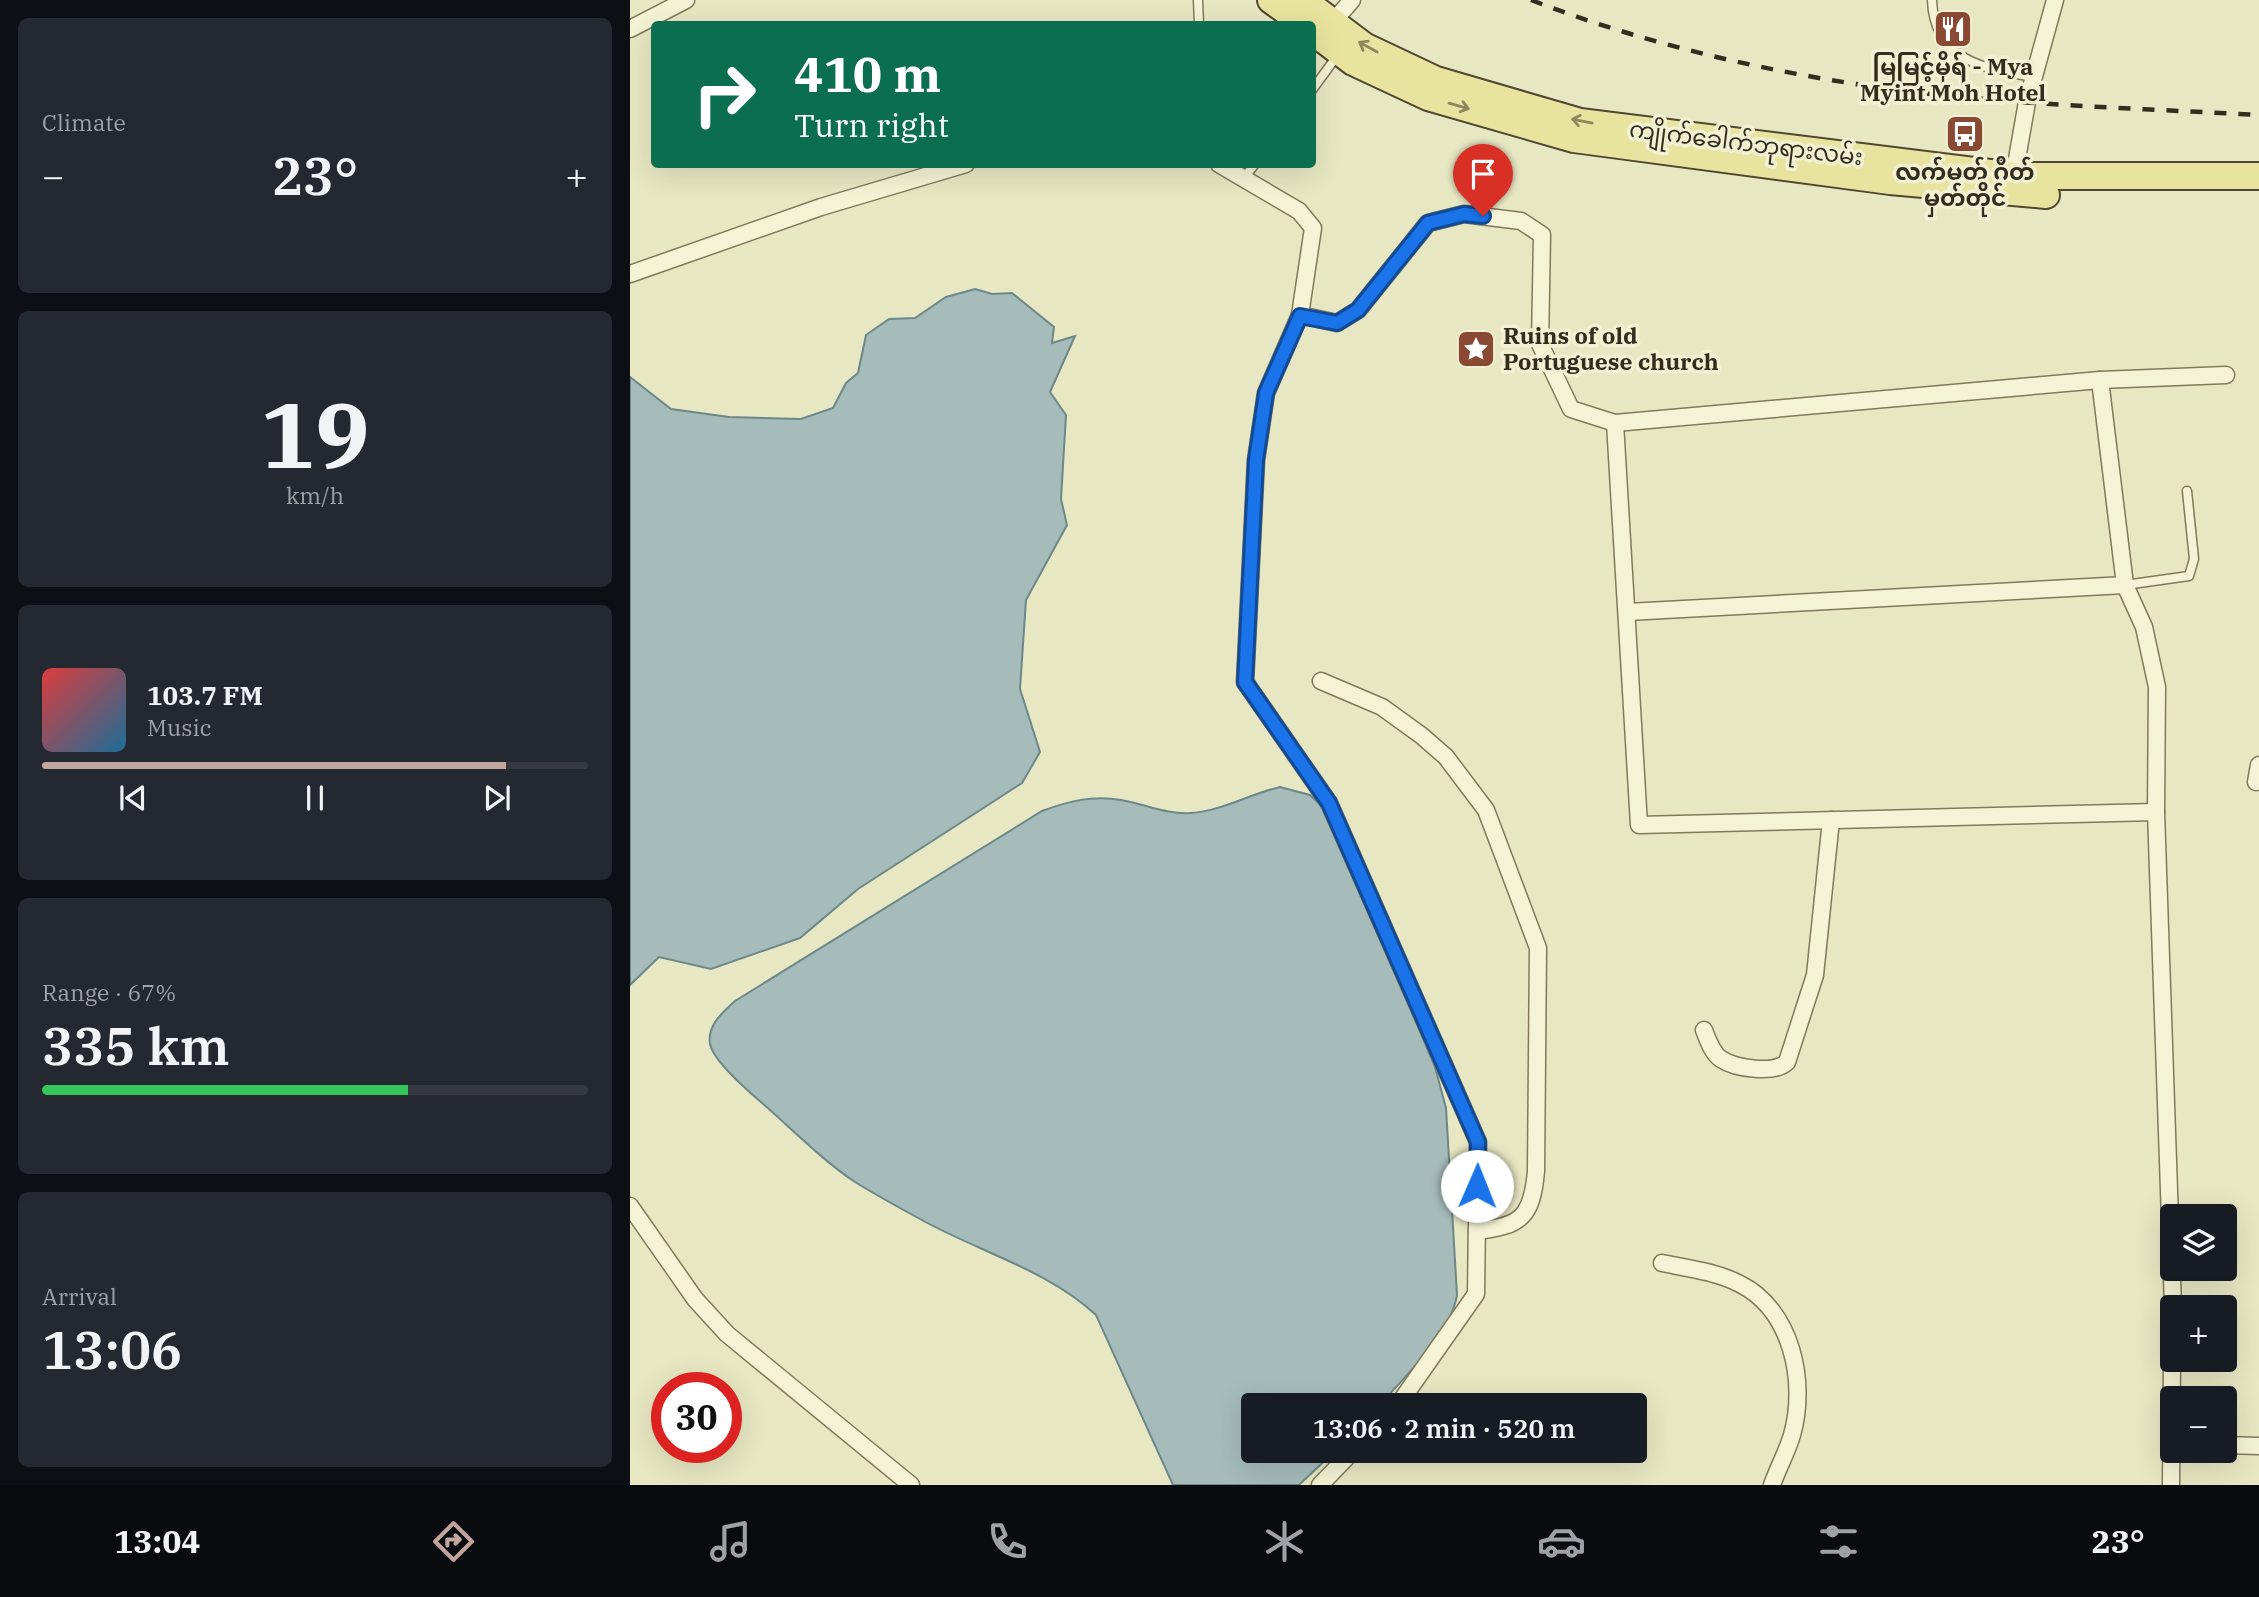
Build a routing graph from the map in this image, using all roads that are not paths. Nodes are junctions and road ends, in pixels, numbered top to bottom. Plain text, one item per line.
1 (687, 0) edge
2 (1198, 0) edge
3 (1271, 0) edge
4 (1303, 0) edge
5 (1352, 0) edge
6 (1933, 0) edge
7 (2055, 0) edge
8 (1199, 21) edge
9 (1300, 21) edge
10 (1323, 27) edge
11 (630, 29) edge
12 (1340, 52) junction
13 (2035, 77) junction
14 (1316, 85) edge
15 (953, 168) edge
16 (1226, 168) edge
17 (1252, 168) edge
18 (2014, 176) junction
19 (2259, 176) edge
20 (1244, 179) junction
21 (2259, 194) edge
22 (630, 274) edge
23 (1300, 316) junction
24 (2226, 375) dead end
25 (2100, 380) junction
26 (1615, 423) junction
27 (2187, 491) dead end
28 (2124, 584) junction
29 (1628, 612) junction
30 (1321, 681) dead end
31 (2259, 765) edge
32 (2256, 782) dead end
33 (2156, 812) junction
34 (1831, 820) junction
35 (1704, 1030) dead end
36 (630, 1206) edge
37 (1477, 1231) junction
38 (1662, 1262) dead end
39 (2173, 1295) edge
40 (1406, 1393) edge
41 (2237, 1445) edge
42 (2259, 1446) edge
43 (1341, 1463) edge
44 (2171, 1463) edge
45 (911, 1485) edge
46 (1320, 1485) edge
47 (1772, 1485) edge
48 (2171, 1485) edge

1 - 11 street
2 - 8 lane
3 - 9 main road
4 - 10 main road, ကျိုက်ခေါက်ဘုရားလမ်း
5 - 10 street
6 - 13 lane
7 - 13 street
10 - 12 main road, ကျိုက်ခေါက်ဘုရားလမ်း
18 -> 10 main road, ကျိုက်ခေါက်ဘုရားလမ်း
12 - 14 lane
12 -> 21 main road, ကျိုက်ခေါက်ဘုရားလမ်း
13 - 18 street
15 - 22 street
16 - 20 street
17 - 20 lane
18 - 19 main road, ကျိုက်ခေါက်ဘုရားလမ်း
20 - 23 street
23 - 26 street
23 - 37 street
24 - 25 street
25 - 26 street
25 - 28 street
26 - 29 street
27 - 28 lane
28 - 29 street
28 - 33 street
29 - 34 street
30 - 37 street
31 - 32 street
33 - 34 street
33 - 39 street
34 - 35 street
36 - 45 street
37 - 40 street
38 - 47 street
41 - 42 street
43 - 46 street
44 - 48 street

